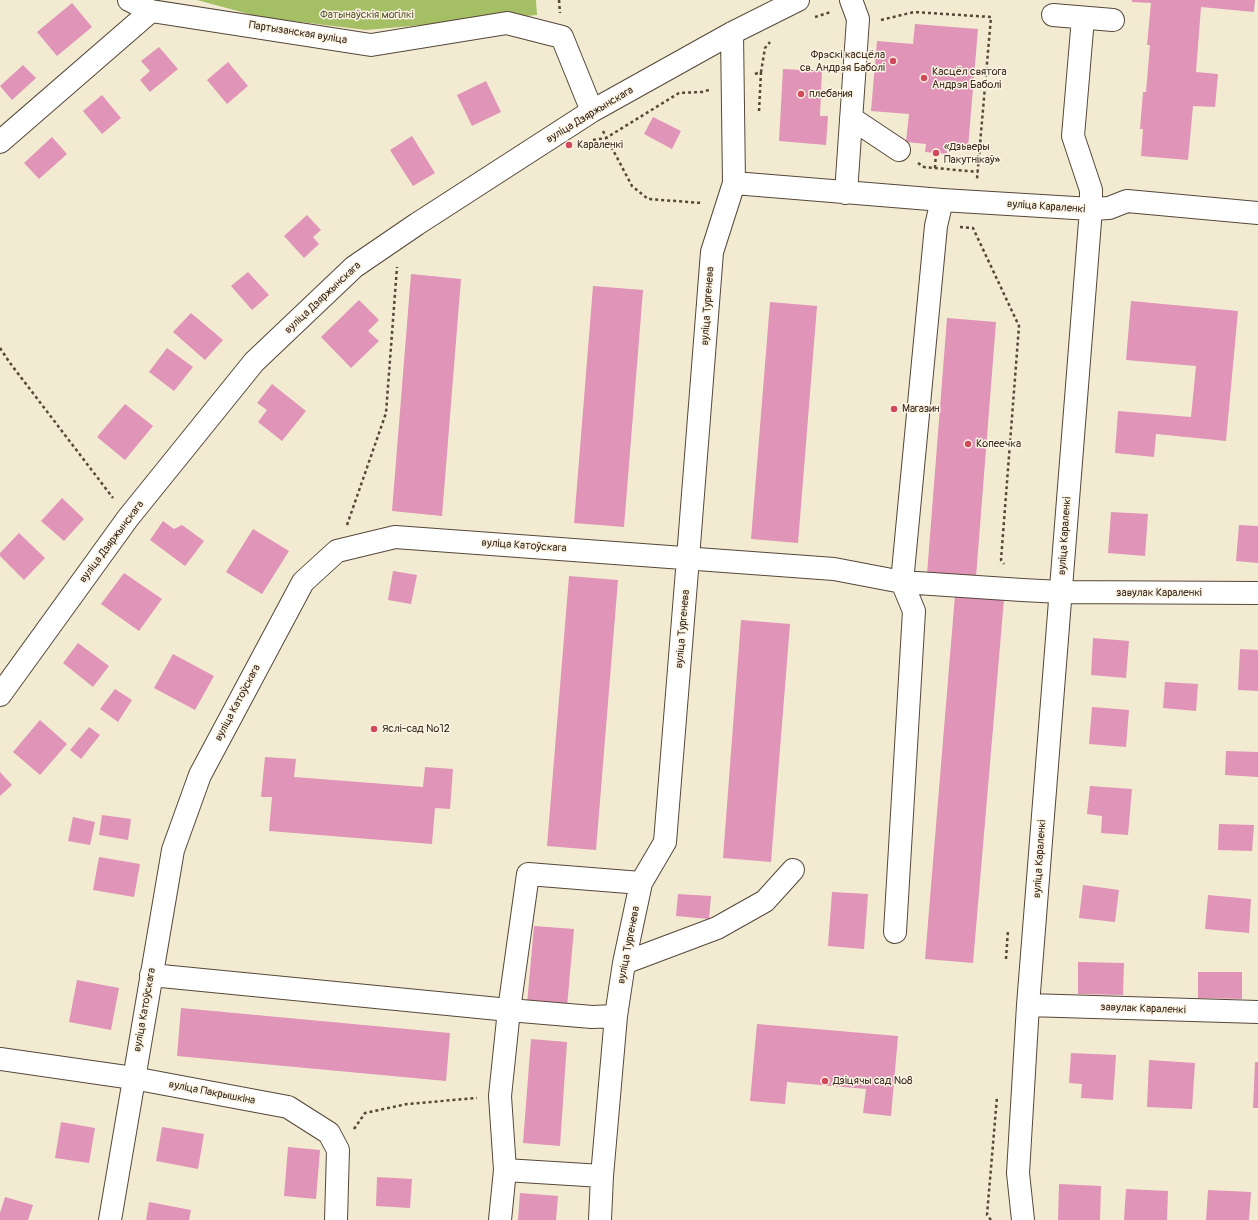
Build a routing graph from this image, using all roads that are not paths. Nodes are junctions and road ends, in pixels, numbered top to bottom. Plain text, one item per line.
1 (129, 0) edge
2 (798, 0) edge
3 (851, 0) edge
4 (152, 11) junction
5 (1053, 15) dead end
6 (1084, 18) junction
7 (1113, 20) dead end
8 (732, 33) junction
9 (592, 111) junction
10 (851, 118) junction
11 (0, 142) edge
12 (899, 150) road end
13 (734, 183) junction
14 (846, 193) junction
15 (942, 200) junction
16 (1090, 209) junction
17 (1258, 213) edge
18 (688, 558) junction
19 (902, 582) junction
20 (1061, 592) junction
21 (1258, 593) edge
22 (0, 695) edge
23 (793, 870) dead end
24 (641, 883) junction
25 (895, 932) dead end
26 (624, 963) junction
27 (151, 975) junction
28 (1028, 1005) junction
29 (509, 1010) junction
30 (1258, 1012) edge
31 (616, 1016) junction
32 (0, 1059) edge
33 (133, 1078) junction
34 (504, 1170) junction
35 (602, 1176) junction
36 (110, 1220) edge
37 (336, 1220) edge
38 (500, 1220) edge
39 (600, 1220) edge
40 (1022, 1220) edge

1 - 4 street
2 - 8 street, вуліца Дзяржынскага
3 - 10 street
4 - 9 street, Партызанская вуліца
4 - 11 street
5 - 6 street
6 - 7 street
6 - 16 street
8 - 9 street, вуліца Дзяржынскага
8 - 13 street, вуліца Тургенева
9 - 22 street, вуліца Дзяржынскага
10 - 12 street
10 - 14 street
13 - 14 street, вуліца Караленкі
13 - 18 street, вуліца Тургенева
14 - 15 street, вуліца Караленкі
15 - 16 street, вуліца Караленкі
15 - 19 street
16 - 17 street
16 - 20 street, вуліца Караленкі
18 - 19 street, вуліца Катоўскага
18 - 24 street, вуліца Тургенева
18 - 27 street, вуліца Катоўскага
19 - 20 street, завулак Караленкі
19 - 25 street
20 - 21 street, завулак Караленкі
20 - 28 street, вуліца Караленкі
23 - 26 street
24 - 26 street, вуліца Тургенева
24 - 29 street
26 - 31 street, вуліца Тургенева
27 - 29 street
27 - 33 street, вуліца Катоўскага
28 - 30 street, завулак Караленкі
28 - 40 street, вуліца Караленкі
29 - 31 street
29 - 34 street
31 - 35 street, вуліца Тургенева
32 - 33 street, вуліца Пакрышкіна
33 - 36 street, вуліца Катоўскага
33 - 37 street, вуліца Пакрышкіна
34 - 35 street
34 - 38 street
35 - 39 street, вуліца Тургенева

